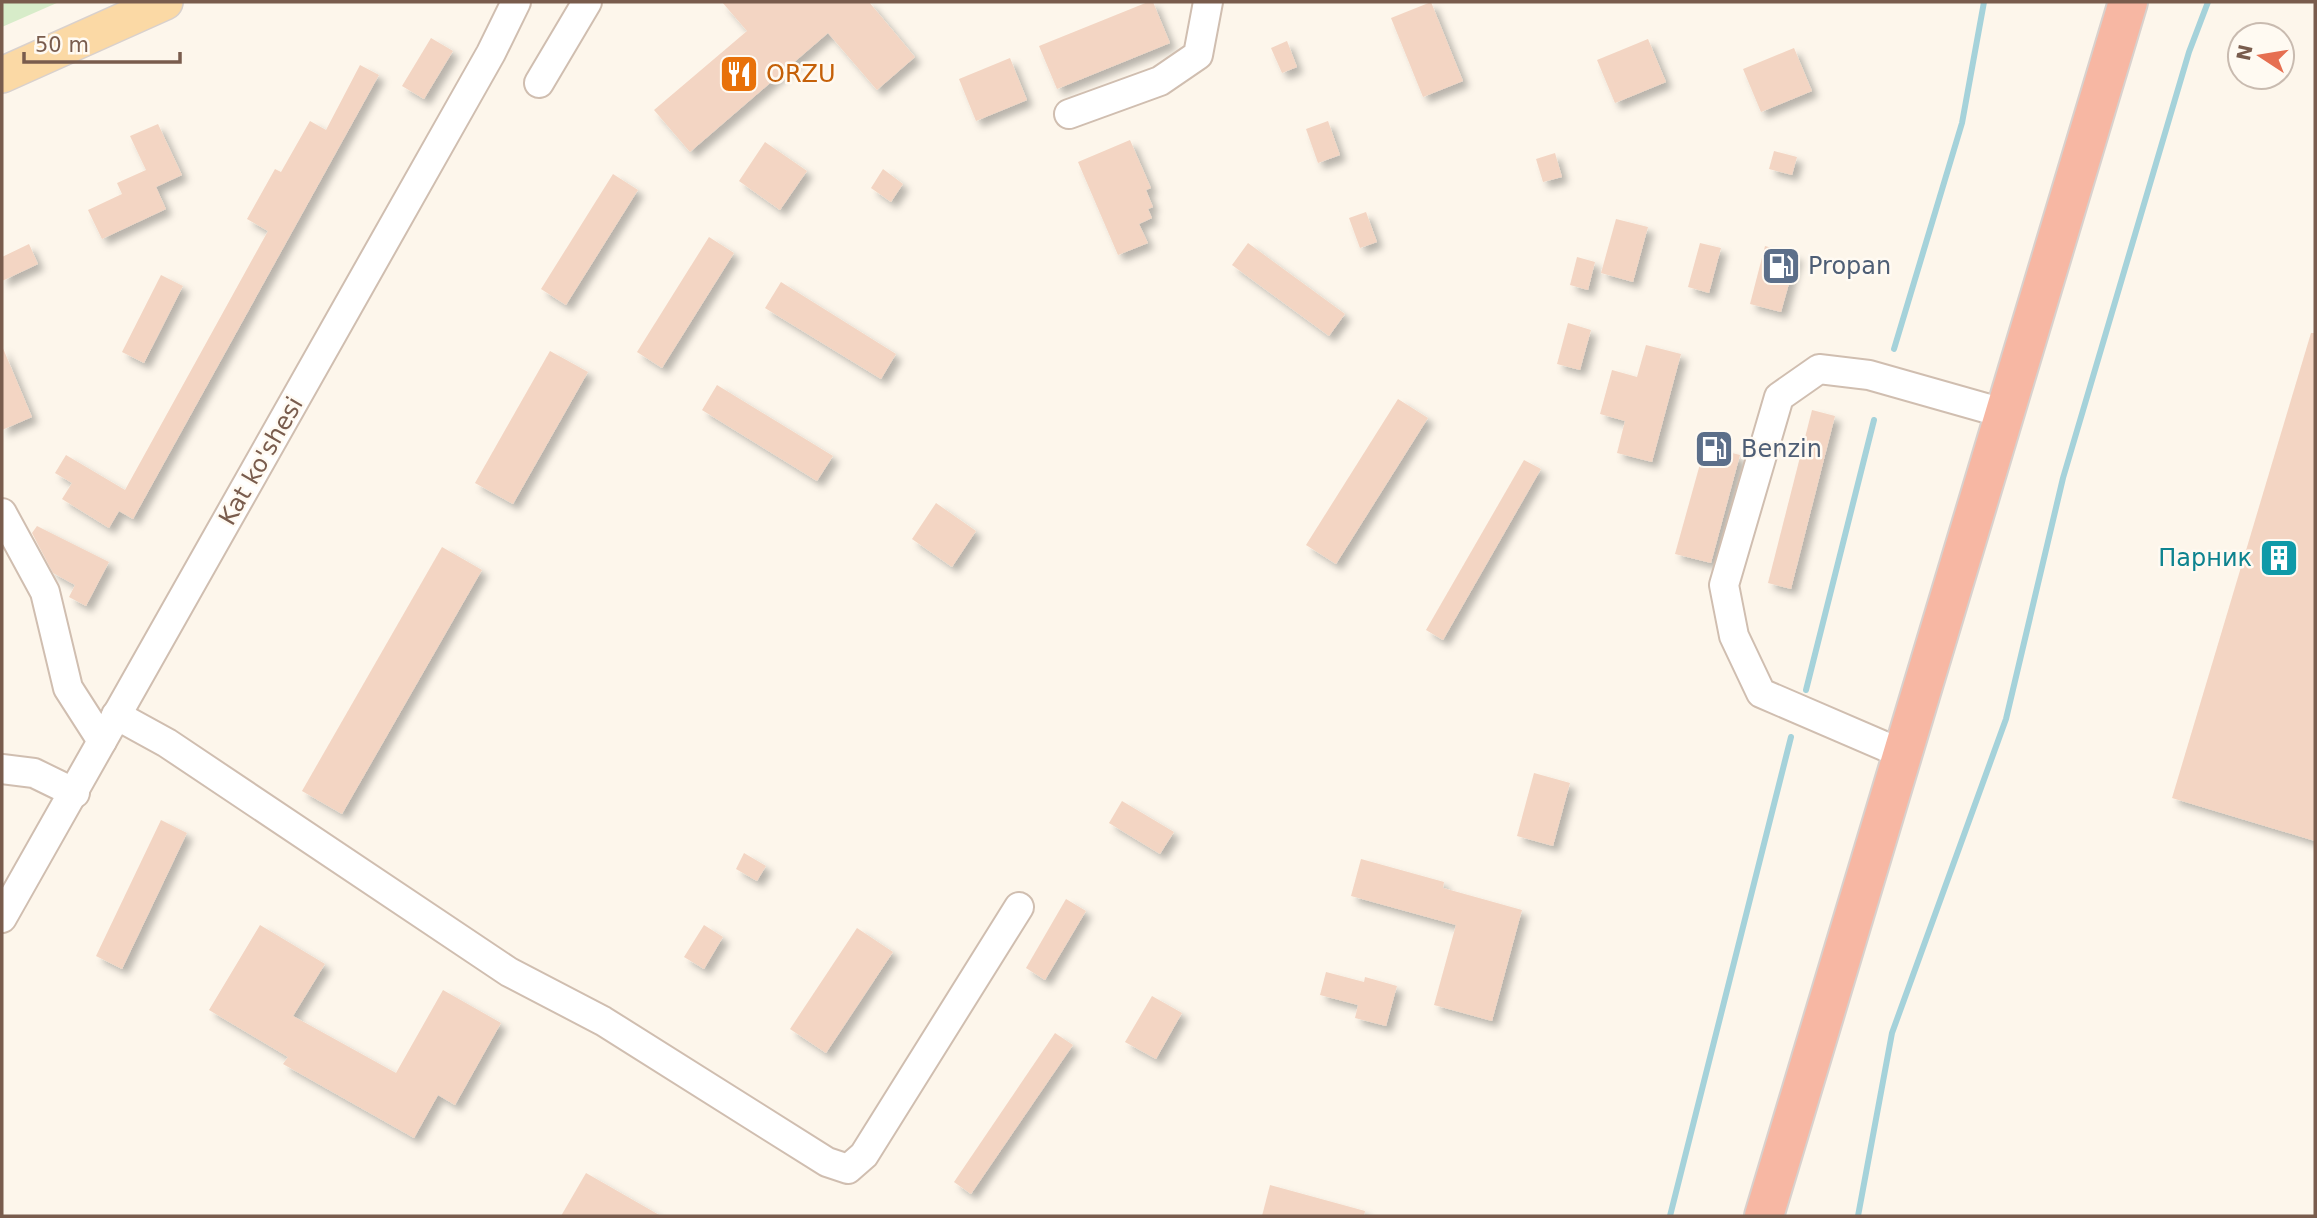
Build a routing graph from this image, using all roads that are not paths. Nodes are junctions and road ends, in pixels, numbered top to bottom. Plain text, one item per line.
1 (165, 2) edge
2 (516, 2) edge
3 (587, 2) edge
4 (1208, 2) edge
5 (2128, 2) edge
6 (2, 75) edge
7 (539, 83) dead end
8 (1069, 114) dead end
9 (2003, 413) junction
10 (2, 513) edge
11 (116, 715) junction
12 (102, 741) junction
13 (1905, 755) junction
14 (2, 769) edge
15 (75, 793) junction
16 (1019, 907) dead end
17 (2, 918) edge
18 (1764, 1216) edge

1 - 6 main road
2 - 11 street, Kat ko'shesi
3 - 7 street
4 - 8 street
5 - 9 highway
9 - 13 highway
9 - 13 street
10 - 12 street
11 - 12 street, Kat ko'shesi
11 - 16 street
12 - 15 street, Kat ko'shesi
13 - 18 highway
14 - 15 street
15 - 17 street, Kat ko'shesi

